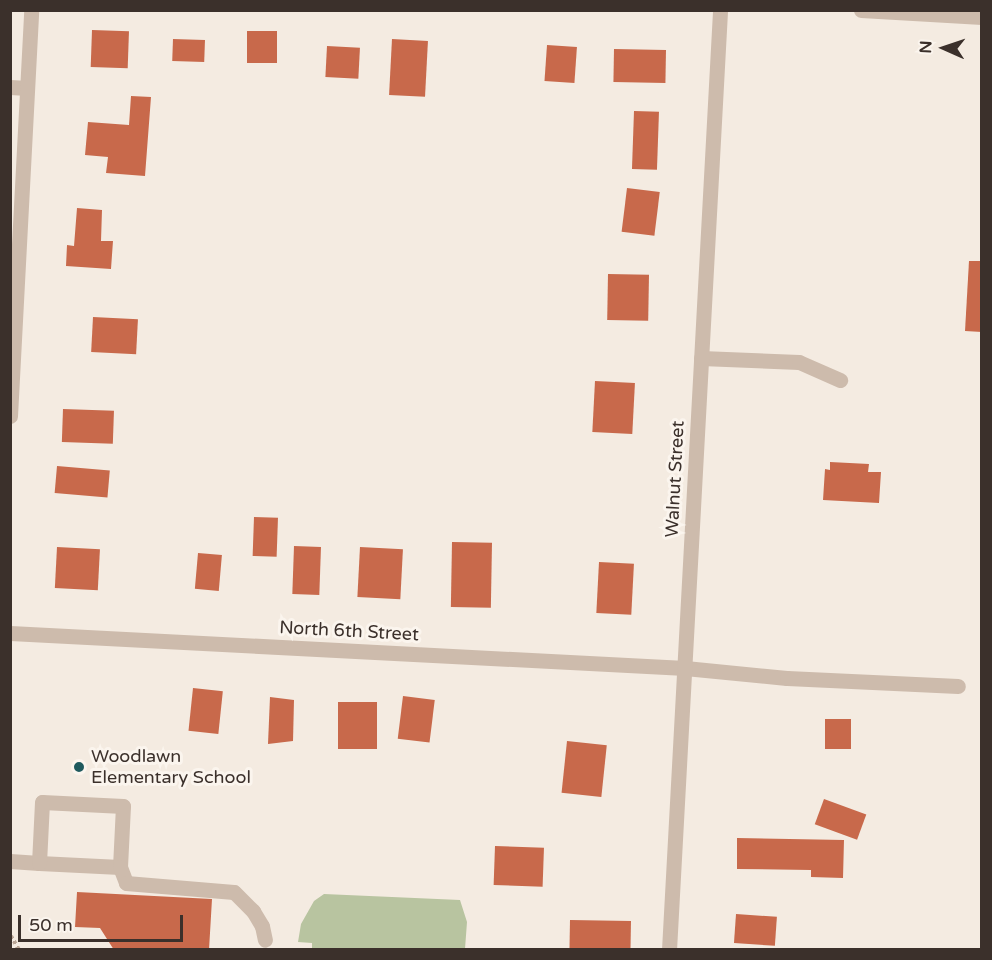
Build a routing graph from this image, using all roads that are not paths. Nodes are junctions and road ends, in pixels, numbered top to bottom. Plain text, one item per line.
1 (31, 10) edge
2 (720, 10) edge
3 (861, 10) edge
4 (981, 17) edge
5 (10, 87) edge
6 (27, 88) junction
7 (701, 357) junction
8 (840, 380) dead end
9 (10, 416) edge
10 (10, 633) edge
11 (685, 668) junction
12 (958, 686) dead end
13 (10, 861) edge
14 (39, 863) junction
15 (120, 867) junction
16 (265, 940) dead end
17 (669, 950) edge

1 - 6 street
2 - 7 street, Walnut Street
3 - 4 street
5 - 6 street
6 - 9 street
7 - 8 street
7 - 11 street, Walnut Street
10 - 11 street, North 6th Street
11 - 12 street, North 6th Street
11 - 17 street, Walnut Street
13 - 14 street
14 - 15 street
14 - 15 street
15 - 16 street

